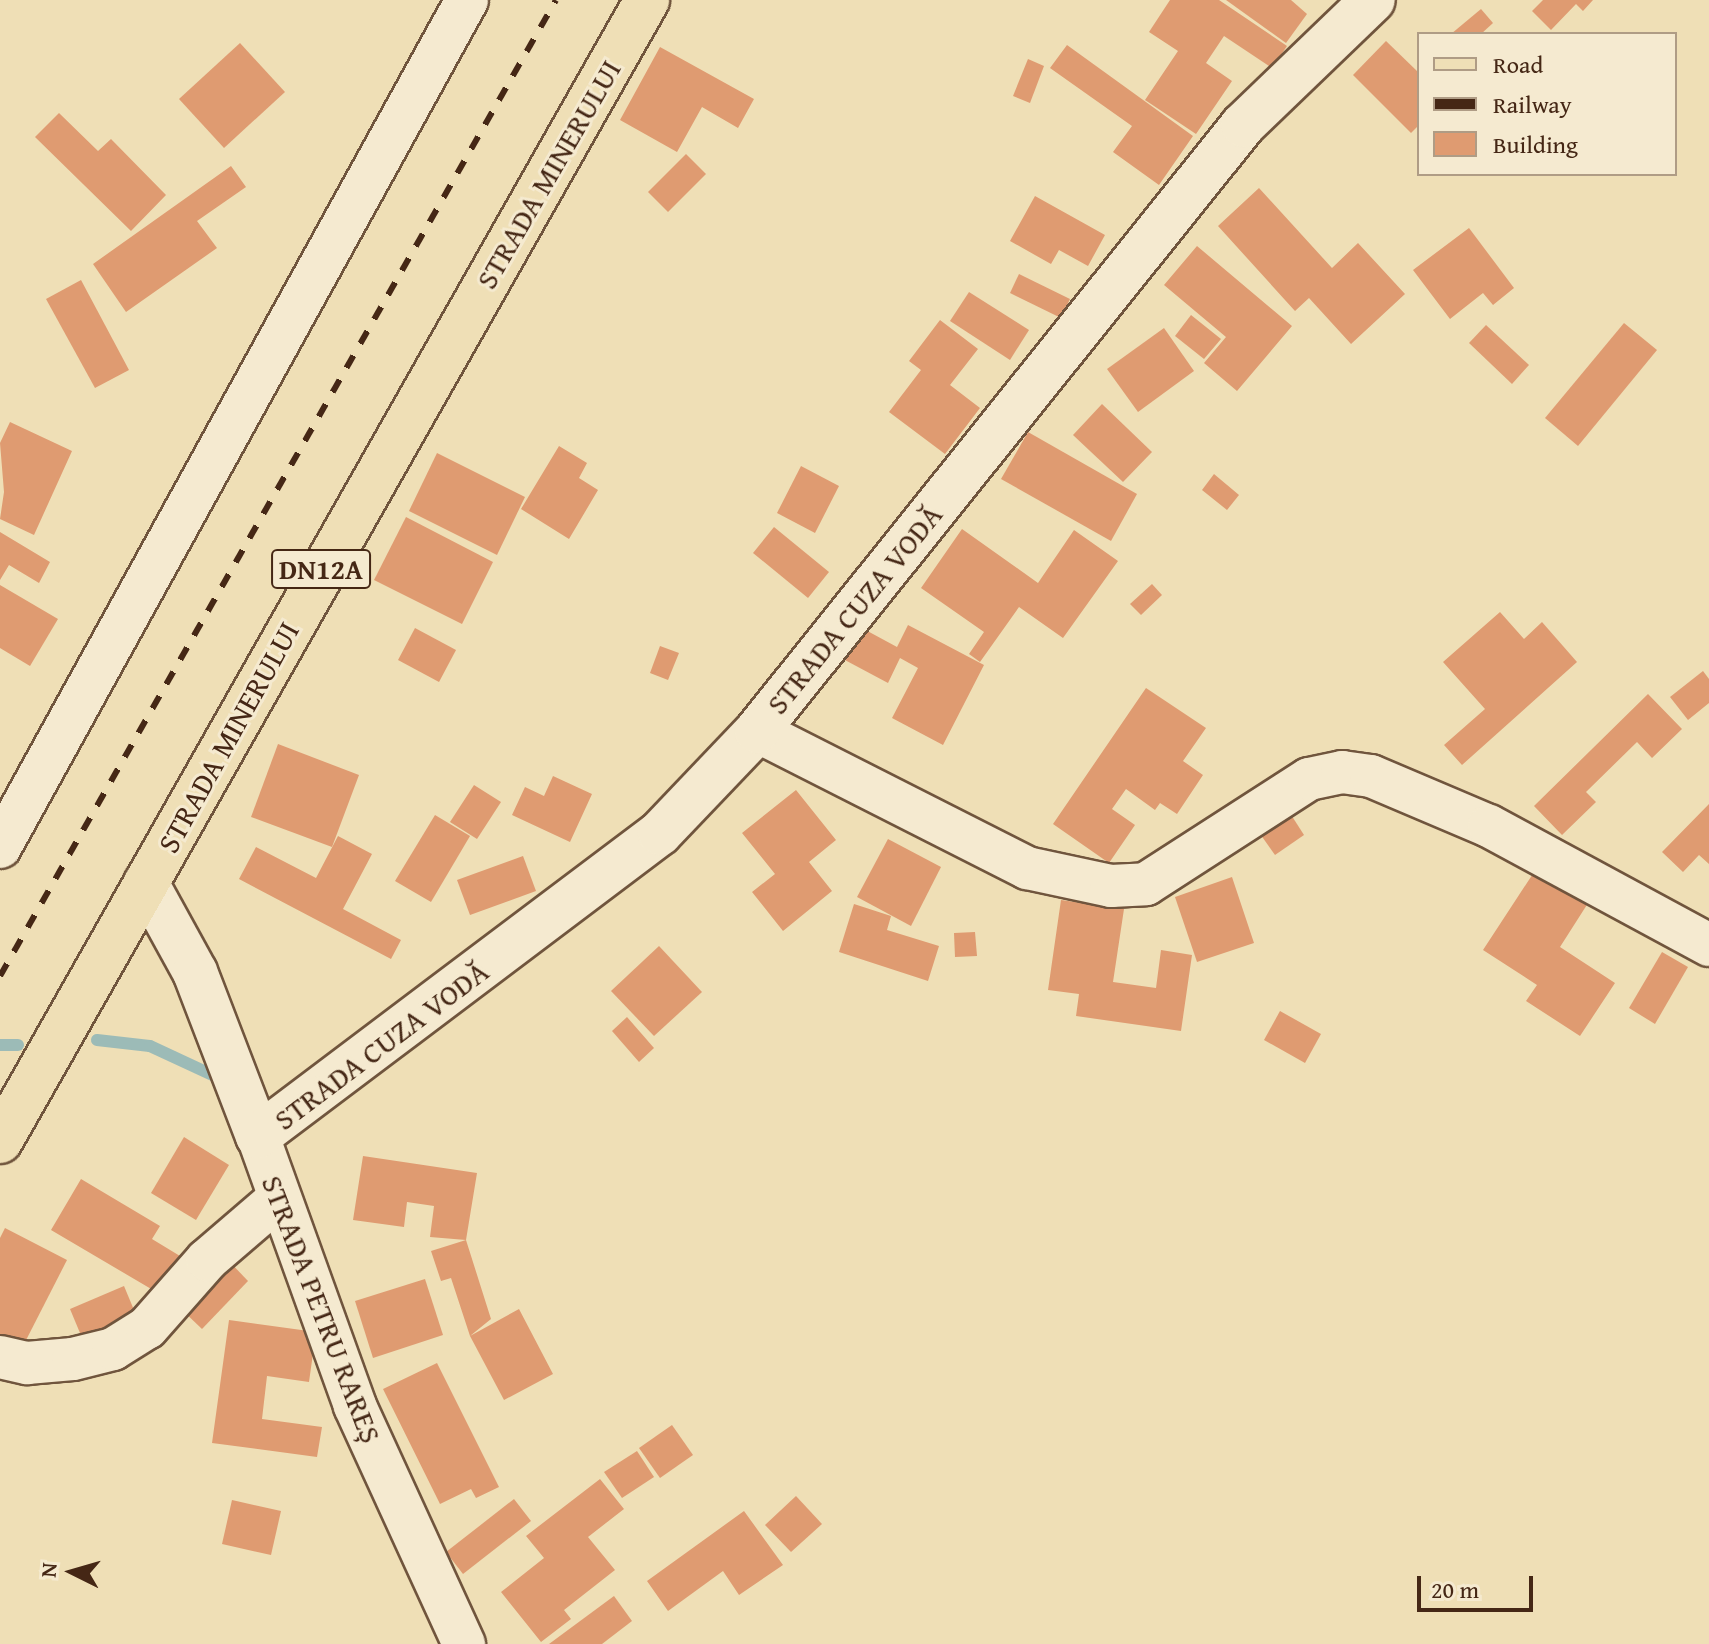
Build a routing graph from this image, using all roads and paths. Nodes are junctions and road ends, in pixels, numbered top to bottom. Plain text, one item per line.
1 (467, 0) edge
2 (647, 0) edge
3 (1373, 0) edge
4 (757, 731) junction
5 (0, 847) edge
6 (146, 883) junction
7 (1709, 945) edge
8 (258, 1136) junction
9 (0, 1141) edge
10 (279, 1198) junction
11 (0, 1357) edge
12 (464, 1644) edge

1 - 5 street
2 - 6 main road, STRADA MINERULUI / DN12A
3 - 4 street, STRADA CUZA VODĂ
4 - 7 street
4 - 8 street, STRADA CUZA VODĂ
6 - 8 street, STRADA PETRU RAREȘ
6 - 9 main road, STRADA MINERULUI / DN12A
8 - 10 street, STRADA PETRU RAREȘ
10 - 11 street
10 - 12 street, STRADA PETRU RAREȘ

